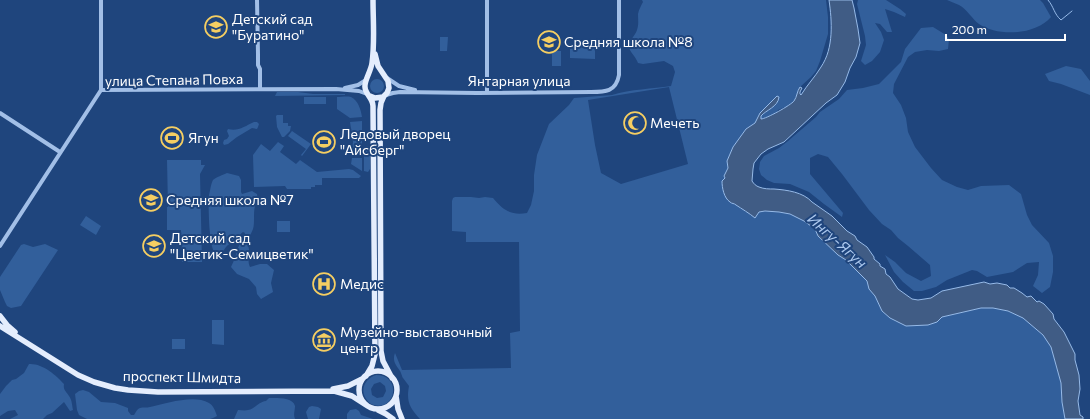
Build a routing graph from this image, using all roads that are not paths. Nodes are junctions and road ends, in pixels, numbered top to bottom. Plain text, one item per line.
1 (101, 0) edge
2 (257, 0) edge
3 (373, 0) edge
4 (487, 0) edge
5 (619, 0) edge
6 (373, 48) junction
7 (385, 77) junction
8 (367, 79) junction
9 (260, 89) junction
10 (336, 89) junction
11 (100, 90) junction
12 (426, 92) junction
13 (487, 93) junction
14 (369, 96) junction
15 (385, 96) junction
16 (0, 113) edge
17 (60, 152) junction
18 (0, 246) edge
19 (0, 316) edge
20 (0, 326) edge
21 (28, 343) junction
22 (365, 377) junction
23 (392, 378) junction
24 (323, 390) junction
25 (396, 395) junction
26 (369, 407) junction
27 (393, 419) edge
28 (402, 419) edge

1 - 11 street
2 - 9 street
3 - 6 main road
4 - 13 street
5 - 13 street, Янтарная улица
6 - 7 main road
6 - 8 main road
7 - 8 main road
7 - 12 street
7 - 15 main road
8 - 10 street
8 - 14 main road
9 - 10 street, улица Степана Повха
9 - 11 street, улица Степана Повха
10 - 14 street
11 - 17 street, улица Степана Повха
12 - 13 street, Янтарная улица
12 - 15 street
14 - 15 main road
14 - 22 main road
15 - 23 main road
16 - 17 street
17 - 18 street, улица Степана Повха
19 - 21 main road, проспект Шмидта
20 - 21 main road, проспект Шмидта
21 - 24 main road, проспект Шмидта
22 - 23 main road
22 - 24 main road, проспект Шмидта
22 - 26 main road
23 - 25 main road
24 - 26 main road, проспект Шмидта
25 - 26 main road
25 - 28 main road
26 - 27 main road, проспект Шмидта

